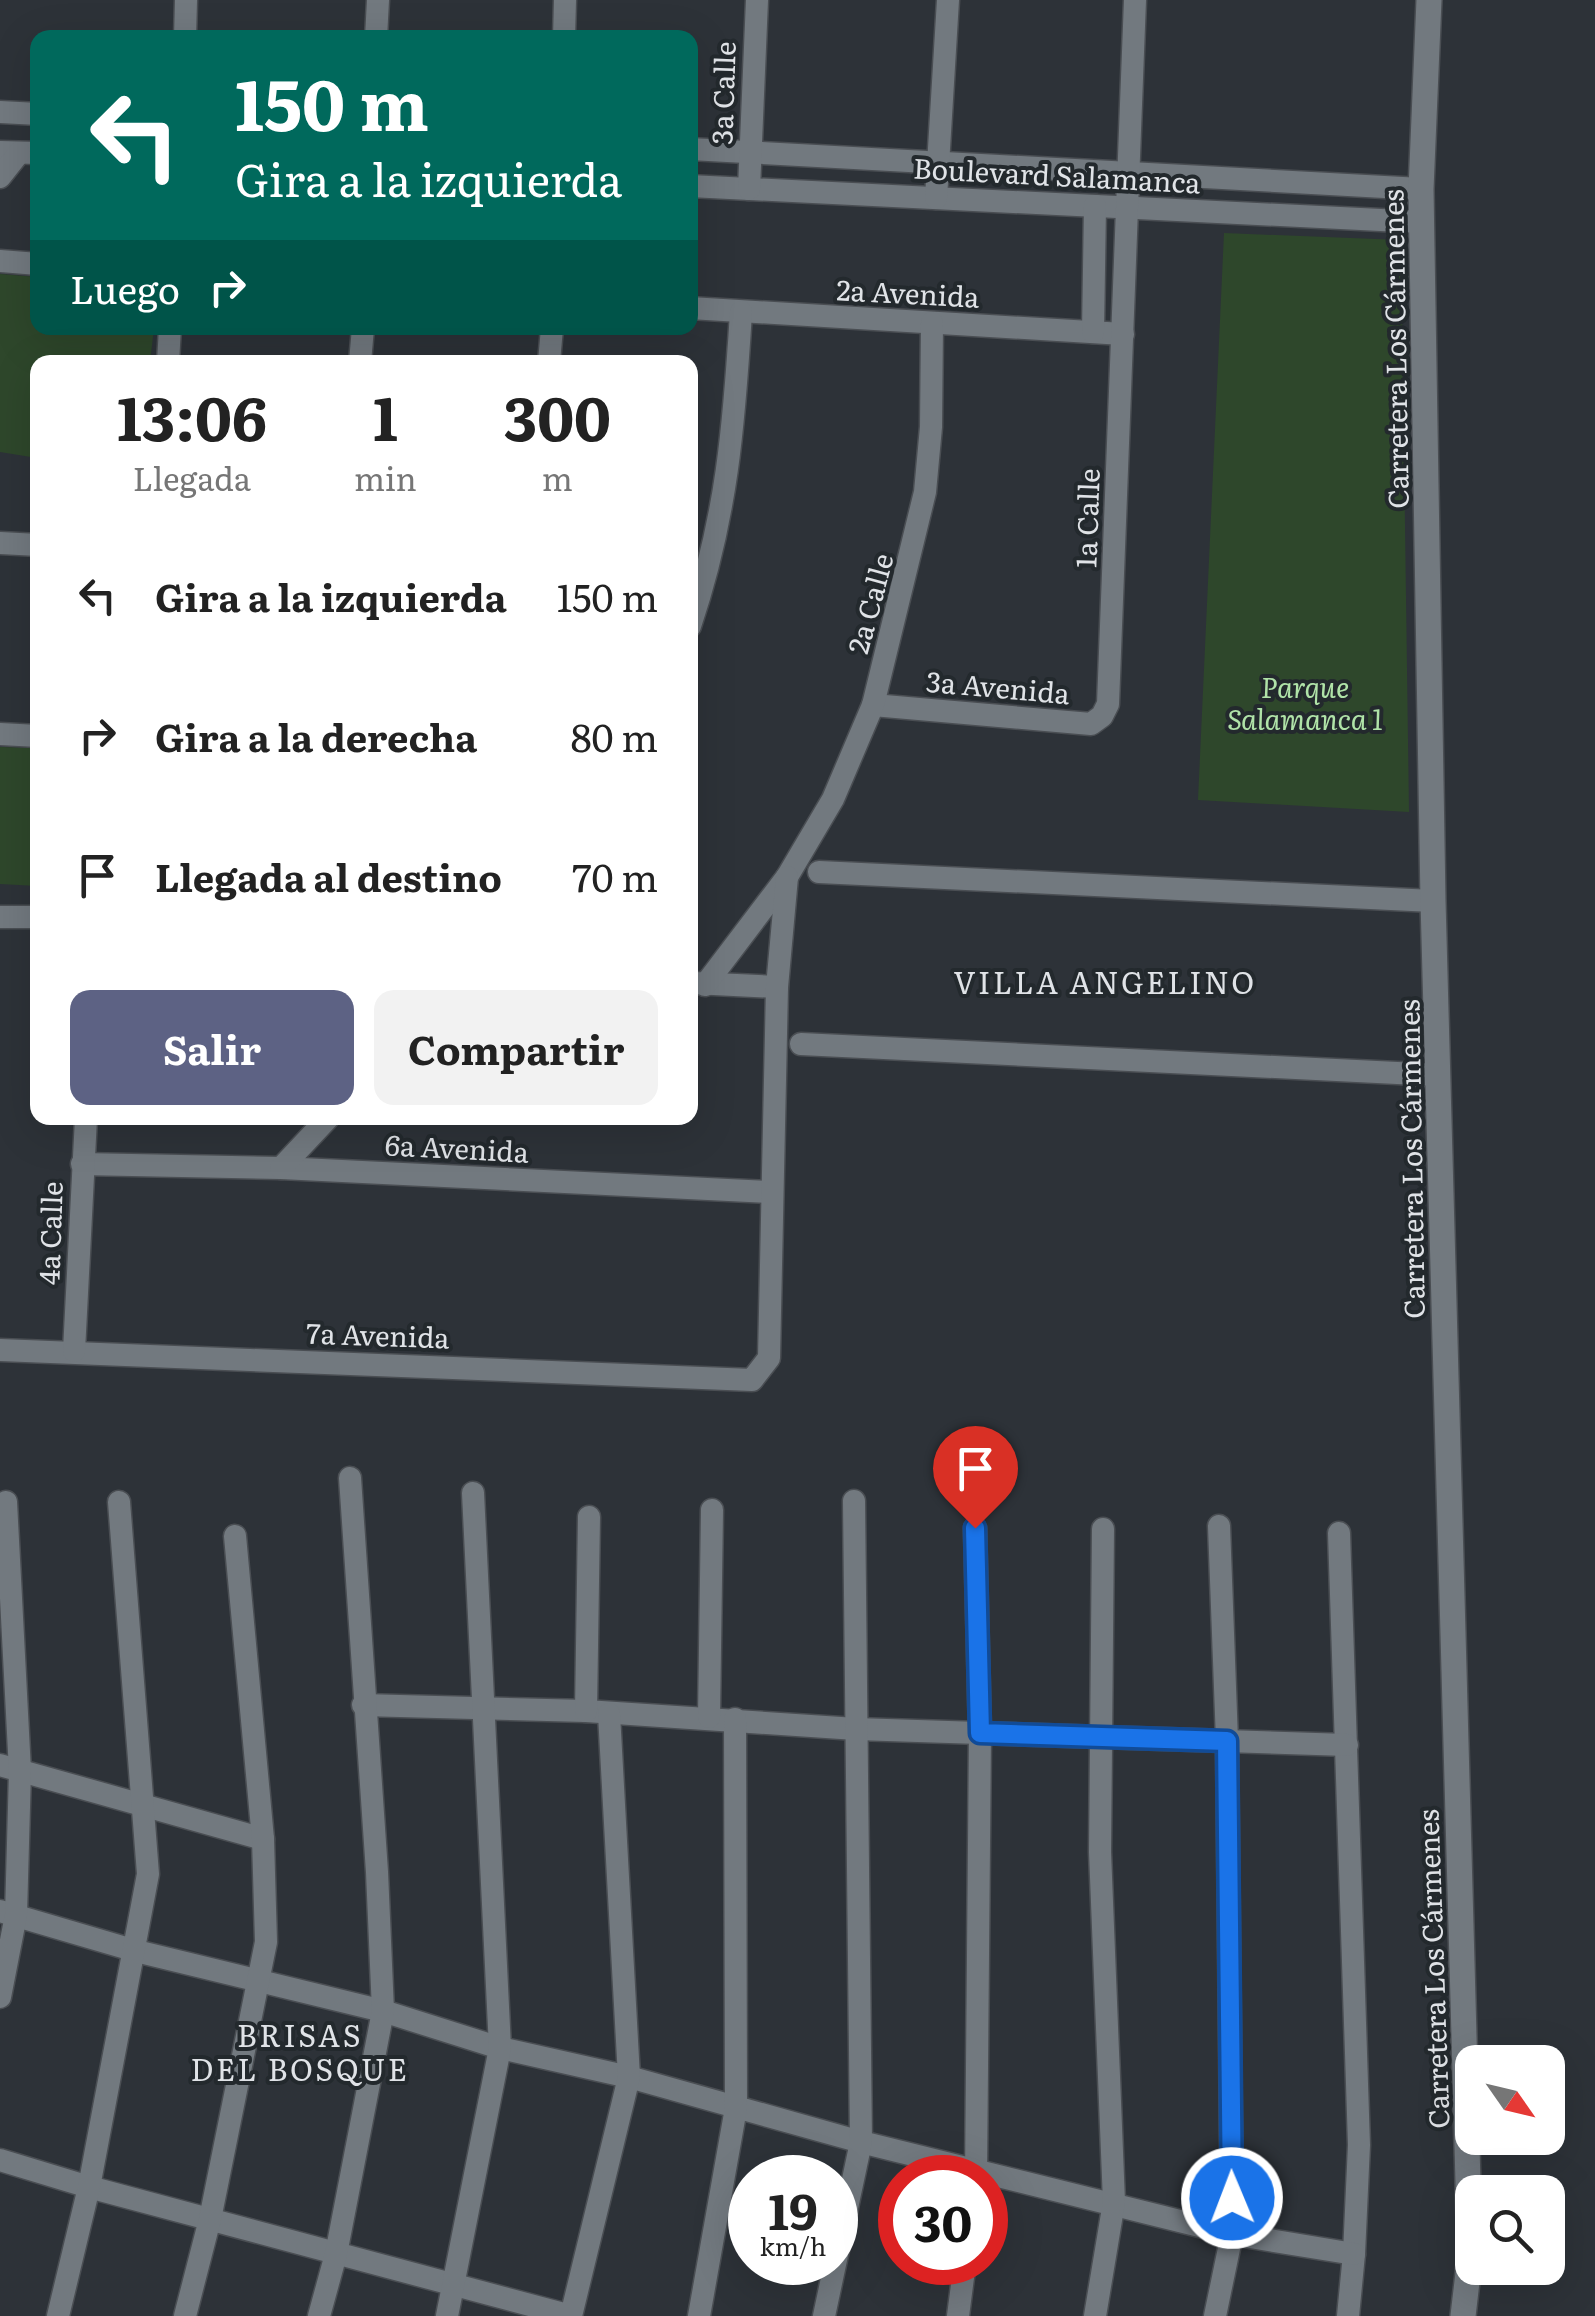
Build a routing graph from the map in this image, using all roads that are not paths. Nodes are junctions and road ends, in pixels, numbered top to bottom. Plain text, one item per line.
1 (186, 0) edge
2 (378, 0) edge
3 (565, 0) edge
4 (756, 0) edge
5 (948, 0) edge
6 (1135, 0) edge
7 (1429, 0) edge
8 (185, 30) edge
9 (376, 30) edge
10 (564, 30) edge
11 (0, 112) edge
12 (30, 114) edge
13 (698, 150) edge
14 (19, 152) edge
15 (750, 153) junction
16 (938, 163) junction
17 (1129, 173) junction
18 (0, 177) edge
19 (698, 186) edge
20 (1421, 188) junction
21 (748, 189) junction
22 (936, 198) junction
23 (1095, 206) junction
24 (1128, 208) junction
25 (1422, 222) junction
26 (0, 261) edge
27 (30, 263) edge
28 (698, 309) edge
29 (741, 312) junction
30 (932, 323) junction
31 (1093, 332) junction
32 (1123, 334) junction
33 (0, 543) edge
34 (30, 545) edge
35 (698, 602) edge
36 (1108, 704) joint
37 (874, 705) junction
38 (0, 734) edge
39 (30, 736) edge
40 (819, 872) dead end
41 (786, 878) junction
42 (1433, 901) junction
43 (30, 917) edge
44 (0, 918) edge
45 (698, 984) edge
46 (777, 987) junction
47 (800, 1044) dead end
48 (1438, 1075) junction
49 (85, 1125) edge
50 (322, 1125) edge
51 (82, 1164) junction
52 (282, 1168) junction
53 (770, 1192) junction
54 (0, 1350) edge
55 (74, 1351) junction
56 (752, 1380) joint
57 (350, 1478) dead end
58 (473, 1494) dead end
59 (854, 1501) dead end
60 (6, 1502) dead end
61 (119, 1502) dead end
62 (712, 1510) dead end
63 (589, 1517) dead end
64 (1219, 1526) dead end
65 (975, 1528) dead end
66 (1103, 1528) dead end
67 (1339, 1533) dead end
68 (235, 1536) dead end
69 (363, 1705) junction
70 (483, 1708) junction
71 (597, 1712) junction
72 (709, 1717) junction
73 (736, 1719) junction
74 (856, 1729) junction
75 (980, 1733) junction
76 (1101, 1737) junction
77 (1227, 1741) junction
78 (1347, 1745) junction
79 (10, 1768) edge
80 (145, 1804) junction
81 (263, 1839) junction
82 (8, 1913) edge
83 (136, 1951) junction
84 (260, 1984) junction
85 (0, 1997) edge
86 (382, 2011) junction
87 (500, 2048) junction
88 (628, 2077) junction
89 (736, 2108) junction
90 (860, 2142) junction
91 (908, 2155) edge
92 (977, 2155) edge
93 (0, 2160) edge
94 (1008, 2180) edge
95 (89, 2187) junction
96 (1114, 2202) junction
97 (210, 2219) junction
98 (1232, 2234) junction
99 (336, 2254) junction
100 (1354, 2254) junction
101 (452, 2285) junction
102 (962, 2285) edge
103 (58, 2316) edge
104 (185, 2316) edge
105 (319, 2316) edge
106 (447, 2316) edge
107 (699, 2316) edge
108 (824, 2316) edge
109 (958, 2316) edge
110 (1095, 2316) edge
111 (1216, 2316) edge
112 (1348, 2316) edge
113 (1463, 2316) edge

1 - 8 street
2 - 9 street
3 - 10 street
4 - 15 street, 3a Calle
5 - 16 street
6 - 17 street
7 - 20 main road, Carretera Los Cármenes
11 - 12 street
13 - 15 street, Boulevard Salamanca
14 - 18 street
15 - 16 street, Boulevard Salamanca
15 - 21 street, 3a Calle
16 - 17 street, Boulevard Salamanca
16 - 22 street
17 - 20 street, Boulevard Salamanca
17 - 24 street
19 - 21 street, Boulevard Salamanca
20 - 25 main road, Carretera Los Cármenes
21 - 22 street, Boulevard Salamanca
22 - 23 street, Boulevard Salamanca
23 - 24 street, Boulevard Salamanca
23 - 31 street
24 - 25 street, Boulevard Salamanca
24 - 32 street, 1a Calle
25 - 42 main road, Carretera Los Cármenes
26 - 27 street
28 - 29 street, 2a Avenida
29 - 30 street, 2a Avenida
29 - 35 street
30 - 31 street, 2a Avenida
30 - 37 street, 2a Calle
31 - 32 street, 2a Avenida
32 - 36 street, 1a Calle
33 - 34 street
36 - 37 street, 3a Avenida
37 - 41 street, 2a Calle
38 - 39 street
40 - 42 street
41 - 45 street, 2a Calle
41 - 46 street, 2a Calle
42 - 48 main road, Carretera Los Cármenes
43 - 44 street
45 - 46 street
46 - 53 street, 2a Calle
47 - 48 street
48 - 113 main road, Carretera Los Cármenes
49 - 51 street, 4a Calle
50 - 52 street
51 - 52 street, 6a Avenida
51 - 55 street, 4a Calle
52 - 53 street, 6a Avenida
53 - 56 street, 2a Calle
54 - 55 street, 7a Avenida
55 - 56 street, 7a Avenida
57 - 69 street
58 - 70 street
59 - 74 street
60 - 79 street
61 - 80 street
62 - 72 street
63 - 71 street
64 - 77 street
65 - 75 street
66 - 76 street
67 - 78 street
68 - 81 street
69 - 70 street
69 - 86 street
70 - 71 street
70 - 87 street
71 - 72 street
71 - 88 street
72 - 73 street
73 - 74 street
73 - 89 street
74 - 75 street
74 - 90 street
75 - 76 street
75 - 92 street
76 - 77 street
76 - 96 street
77 - 78 street
77 - 98 street
78 - 100 street
79 - 80 street
79 - 82 street
80 - 81 street
80 - 83 street
81 - 84 street
82 - 83 street
82 - 85 street
83 - 84 street
83 - 95 street
84 - 86 street
84 - 97 street
86 - 87 street
86 - 99 street
87 - 88 street
87 - 101 street
88 - 89 street
88 - 101 street
89 - 90 street
89 - 107 street
90 - 91 street
90 - 108 street
93 - 95 street
94 - 96 street
95 - 97 street
95 - 103 street
96 - 98 street
96 - 110 street
97 - 99 street
97 - 104 street
98 - 100 street
98 - 111 street
99 - 101 street
99 - 105 street
100 - 112 street
101 - 106 street
102 - 109 street

